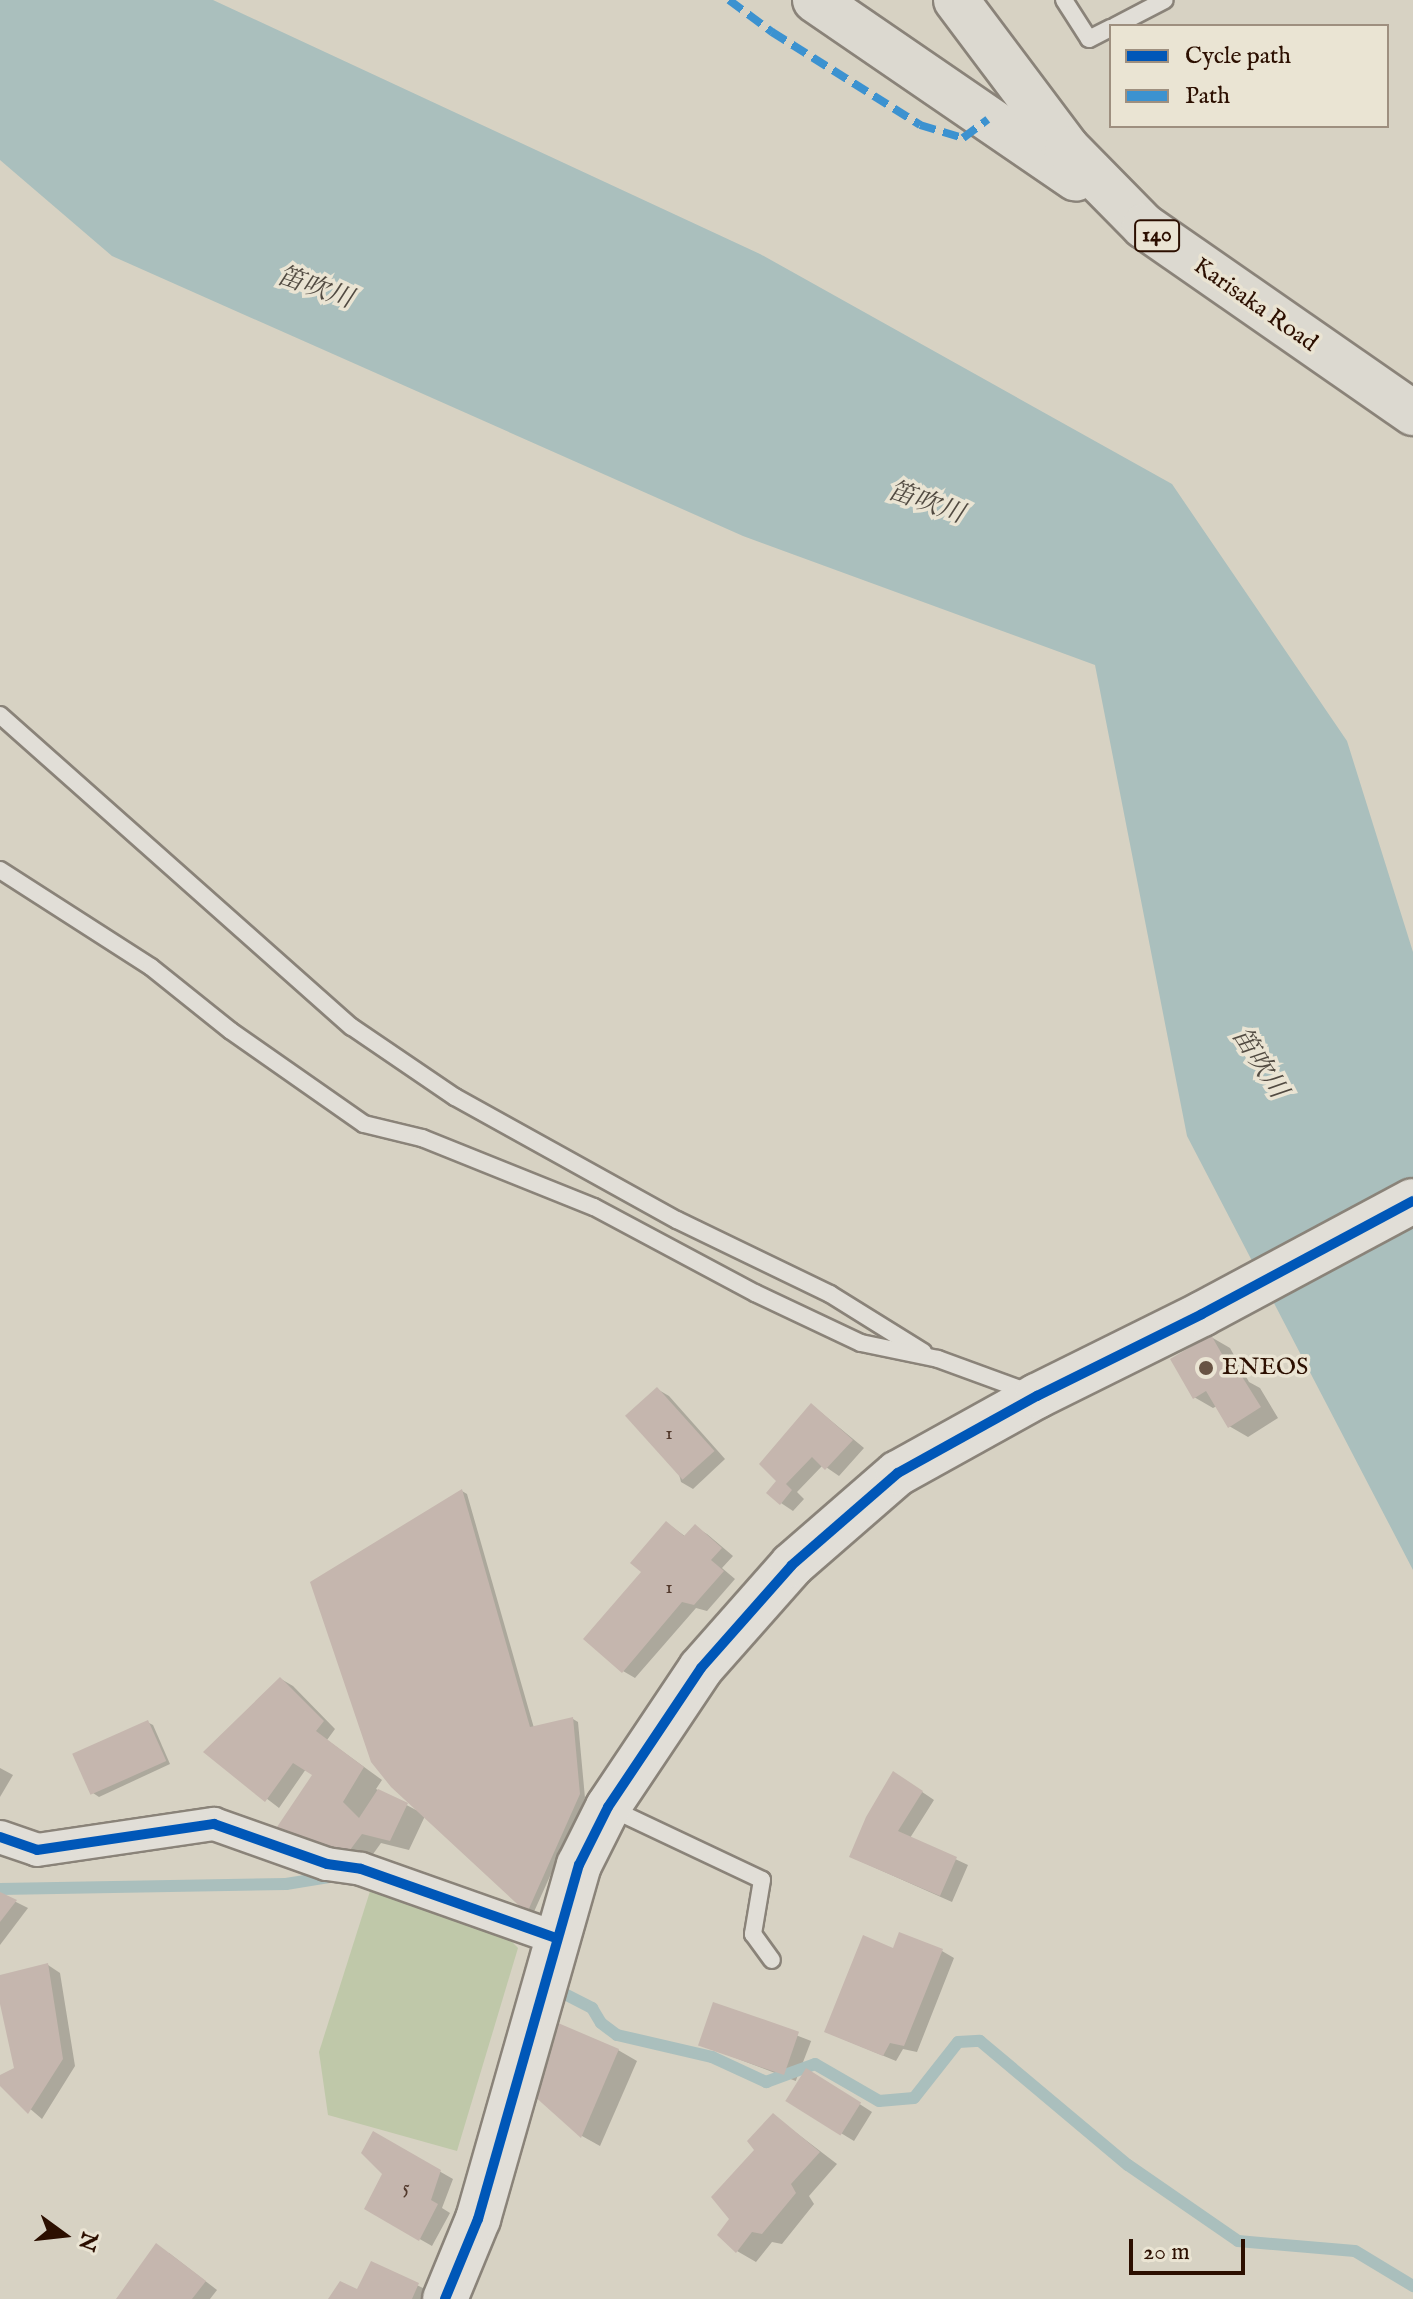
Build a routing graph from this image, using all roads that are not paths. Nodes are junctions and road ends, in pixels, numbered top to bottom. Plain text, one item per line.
1 (815, 0) edge
2 (956, 0) edge
3 (1064, 0) edge
4 (1165, 0) edge
5 (1119, 24) edge
6 (1109, 29) edge
7 (1144, 226) junction
8 (1413, 413) edge
9 (0, 715) edge
10 (0, 870) edge
11 (1413, 1201) edge
12 (934, 1359) junction
13 (1037, 1396) junction
14 (608, 1807) junction
15 (0, 1837) edge
16 (556, 1938) junction
17 (772, 1960) dead end
18 (445, 2299) edge

1 - 7 highway
2 - 7 highway, Karisaka Road / 140
3 - 6 lane
4 - 5 lane
7 - 8 highway, Karisaka Road / 140
9 - 12 lane
10 - 12 lane
11 - 13 street
12 - 13 lane
13 - 14 street
14 - 16 street
14 - 17 lane
15 - 16 street
16 - 18 street

